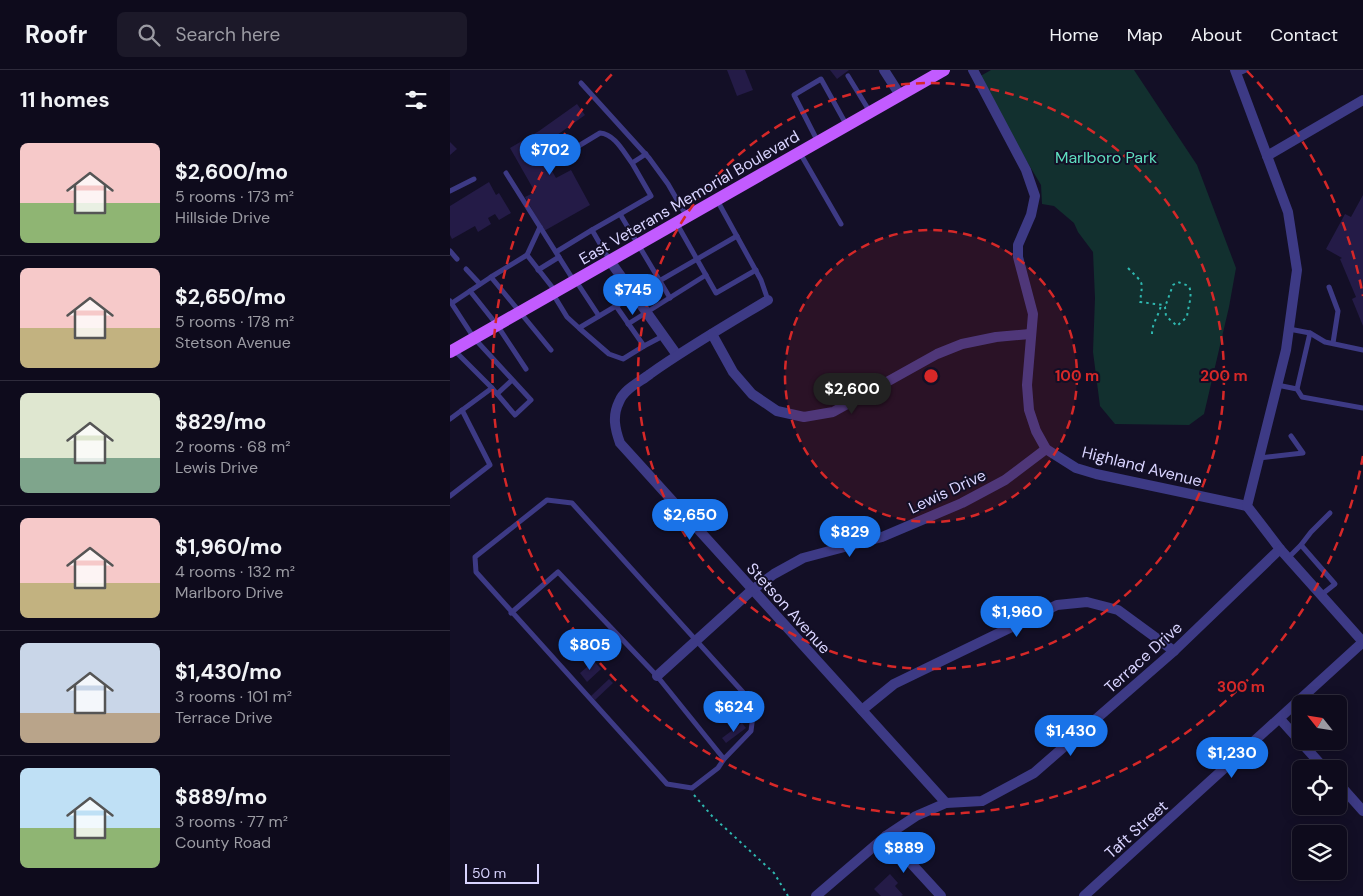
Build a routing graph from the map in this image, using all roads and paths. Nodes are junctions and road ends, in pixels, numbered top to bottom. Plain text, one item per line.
1 (884, 70) edge
2 (944, 70) edge
3 (973, 70) edge
4 (1239, 71) edge
5 (848, 76) dead end
6 (581, 83) dead end
7 (900, 95) junction
8 (1363, 100) edge
9 (871, 112) junction
10 (847, 126) junction
11 (818, 142) junction
12 (799, 153) junction
13 (646, 154) junction
14 (1267, 156) junction
15 (557, 160) dead end
16 (632, 163) junction
17 (506, 173) dead end
18 (474, 179) dead end
19 (450, 191) edge
20 (717, 200) junction
21 (620, 214) junction
22 (682, 220) junction
23 (841, 224) dead end
24 (540, 226) junction
25 (592, 230) junction
26 (737, 236) junction
27 (639, 245) junction
28 (450, 251) edge
29 (527, 255) junction
30 (557, 255) junction
31 (457, 259) dead end
32 (697, 259) junction
33 (610, 261) junction
34 (1128, 268) dead end
35 (466, 269) dead end
36 (538, 270) junction
37 (756, 270) junction
38 (706, 276) junction
39 (490, 277) junction
40 (660, 280) junction
41 (575, 281) junction
42 (480, 284) junction
43 (1329, 286) dead end
44 (470, 291) junction
45 (554, 293) junction
46 (634, 295) junction
47 (670, 298) junction
48 (768, 300) joint
49 (451, 302) edge
50 (1161, 305) junction
51 (616, 306) junction
52 (1165, 307) junction
53 (646, 312) junction
54 (519, 313) junction
55 (599, 316) junction
56 (628, 324) junction
57 (497, 326) junction
58 (578, 328) junction
59 (1289, 329) junction
60 (1310, 333) junction
61 (712, 334) junction
62 (1030, 334) junction
63 (1152, 334) dead end
64 (663, 336) junction
65 (474, 338) junction
66 (1333, 343) junction
67 (644, 346) junction
68 (451, 349) edge
69 (550, 350) dead end
70 (1363, 350) edge
71 (677, 355) junction
72 (526, 369) dead end
73 (512, 380) junction
74 (1277, 385) junction
75 (492, 388) junction
76 (1297, 389) junction
77 (497, 394) junction
78 (1363, 408) edge
79 (462, 410) junction
80 (450, 419) edge
81 (1291, 436) dead end
82 (1046, 449) junction
83 (1259, 458) junction
84 (450, 495) edge
85 (1247, 506) junction
86 (1330, 513) dead end
87 (1301, 545) junction
88 (1280, 550) junction
89 (1288, 558) junction
90 (752, 590) junction
91 (1321, 596) junction
92 (512, 613) junction
93 (697, 640) junction
94 (1363, 642) edge
95 (1174, 651) junction
96 (657, 676) junction
97 (862, 710) junction
98 (1280, 718) junction
99 (724, 759) junction
100 (1318, 760) edge
101 (688, 787) junction
102 (1347, 793) edge
103 (946, 803) junction
104 (1363, 811) edge
105 (886, 836) junction
106 (788, 896) edge
107 (816, 896) edge
108 (941, 896) edge
109 (1084, 896) edge

1 - 7 street
2 - 7 main road, East Veterans Memorial Boulevard
3 - 62 street
4 - 14 street
5 - 9 lane
6 - 13 lane
7 - 9 main road, East Veterans Memorial Boulevard
8 - 14 street
9 - 10 main road, East Veterans Memorial Boulevard
10 - 11 main road, East Veterans Memorial Boulevard
10 - 11 lane
11 - 12 main road, East Veterans Memorial Boulevard
12 - 20 main road, East Veterans Memorial Boulevard
12 - 23 lane
13 - 16 lane
13 - 22 lane
14 - 59 street
15 - 16 lane
16 - 21 lane
17 - 24 lane
18 - 19 lane
20 - 22 main road, East Veterans Memorial Boulevard
20 - 26 lane
21 - 25 lane
21 - 27 lane
22 - 27 main road, East Veterans Memorial Boulevard
22 - 32 lane
24 - 29 lane
24 - 30 lane
25 - 30 lane
25 - 33 lane
26 - 32 lane
26 - 37 lane
27 - 33 main road, East Veterans Memorial Boulevard
27 - 40 lane
28 - 31 lane
29 - 36 lane
29 - 39 lane
30 - 36 lane
30 - 41 lane
32 - 38 lane
32 - 40 lane
33 - 41 main road, East Veterans Memorial Boulevard
33 - 46 street
34 - 50 path
35 - 42 lane
36 - 45 lane
37 - 38 lane
37 - 48 lane
38 - 47 lane
39 - 42 lane
39 - 54 lane
40 - 46 lane
40 - 47 lane
41 - 45 main road, East Veterans Memorial Boulevard
41 - 55 lane
42 - 44 lane
43 - 66 lane
44 - 49 lane
44 - 57 lane
45 - 54 main road, East Veterans Memorial Boulevard
45 - 58 lane
46 - 51 lane
46 - 53 street
47 - 53 lane
48 - 61 street, Stetson Avenue
49 - 65 lane
50 - 52 path
50 - 63 path
51 - 55 lane
51 - 56 lane
52 - 52 path
53 - 56 lane
53 - 64 street
54 - 57 main road, East Veterans Memorial Boulevard
54 - 69 lane
55 - 58 lane
56 - 67 lane
57 - 65 main road, East Veterans Memorial Boulevard
57 - 72 lane
58 - 67 lane
59 - 60 lane
59 - 74 street
60 - 66 lane
60 - 76 lane
61 - 62 street
61 - 71 street, Stetson Avenue
62 - 82 street
64 - 67 lane
64 - 71 street
65 - 68 main road, East Veterans Memorial Boulevard
65 - 73 lane
66 - 70 lane
68 - 75 lane
71 - 90 street, Stetson Avenue
73 - 77 lane
73 - 77 lane
74 - 76 lane
74 - 83 street
75 - 77 lane
75 - 79 lane
76 - 78 lane
79 - 80 lane
79 - 84 lane
81 - 83 lane
82 - 85 street, Highland Avenue
82 - 90 street, Lewis Drive
83 - 85 street
85 - 88 street
86 - 87 lane
87 - 89 lane
87 - 91 lane
88 - 89 street
88 - 95 street, Terrace Drive
89 - 91 street
90 - 93 street, Lewis Drive
90 - 97 street, Stetson Avenue
91 - 94 street
92 - 93 lane
92 - 96 lane
92 - 101 lane
93 - 96 street, Lewis Drive
93 - 99 lane
94 - 98 street, Taft Street
95 - 97 street
95 - 103 street, Terrace Drive
96 - 99 lane
97 - 103 street, Stetson Avenue
98 - 100 street
98 - 109 street, Taft Street
99 - 101 lane
101 - 106 path
102 - 104 street
103 - 105 street, Terrace Drive
105 - 107 street, Terrace Drive
105 - 108 street

